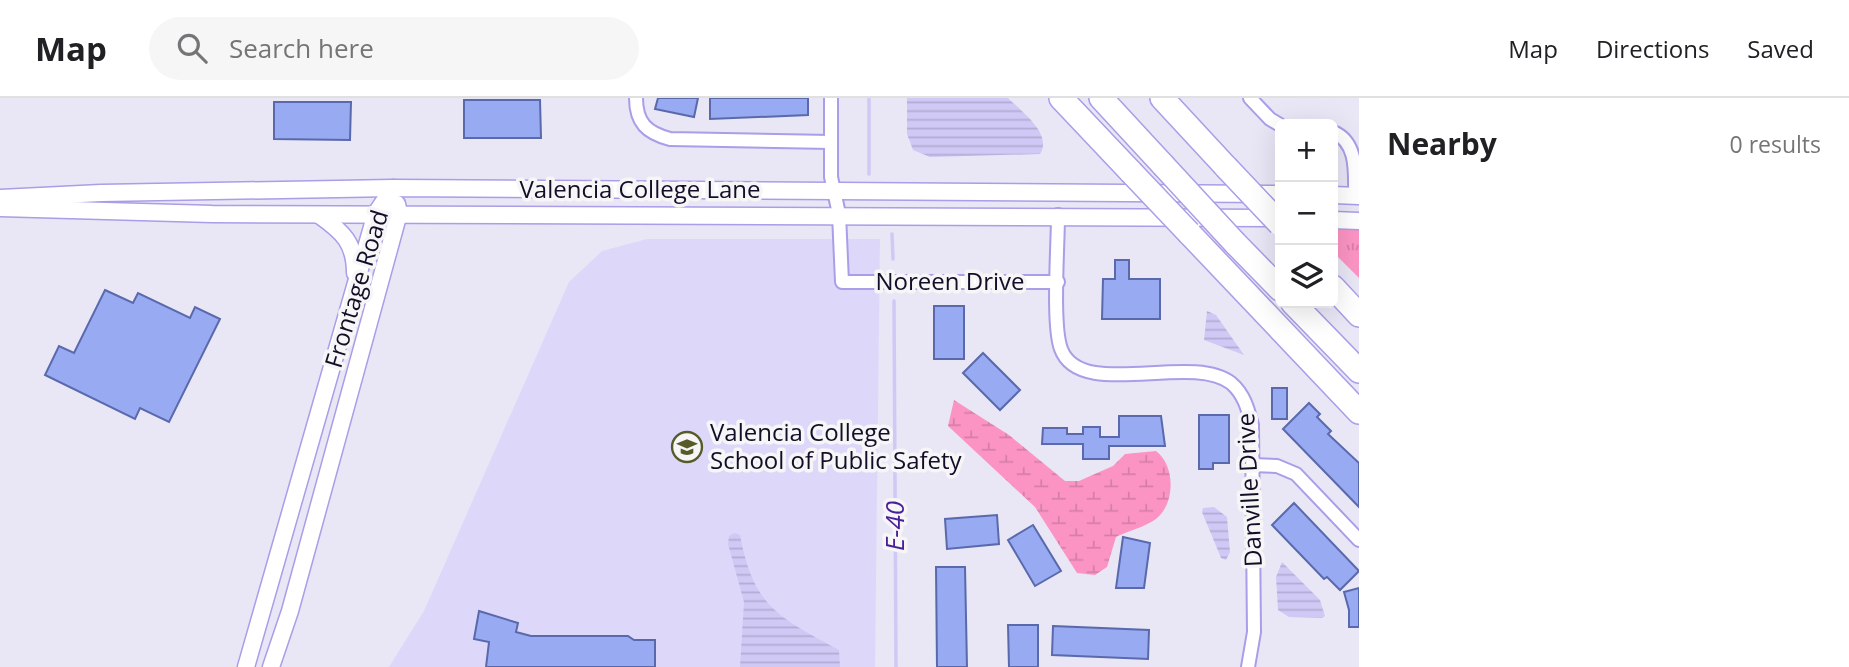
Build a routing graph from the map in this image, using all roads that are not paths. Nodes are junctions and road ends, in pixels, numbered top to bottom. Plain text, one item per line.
1 (636, 98) edge
2 (831, 98) edge
3 (1061, 98) edge
4 (1101, 98) edge
5 (1161, 98) edge
6 (1250, 98) edge
7 (1275, 122) edge
8 (1338, 135) edge
9 (831, 142) junction
10 (1132, 182) junction
11 (393, 188) junction
12 (834, 191) junction
13 (1275, 194) edge
14 (1338, 195) edge
15 (1357, 196) edge
16 (0, 198) edge
17 (0, 208) edge
18 (376, 214) junction
19 (398, 214) junction
20 (839, 214) junction
21 (319, 215) junction
22 (1058, 215) junction
23 (1275, 218) edge
24 (1275, 219) edge
25 (1338, 220) edge
26 (1359, 221) edge
27 (1058, 282) junction
28 (1275, 284) edge
29 (355, 286) junction
30 (1338, 290) edge
31 (1338, 292) edge
32 (1359, 307) edge
33 (1298, 308) edge
34 (1359, 315) edge
35 (1359, 371) edge
36 (1359, 412) edge
37 (1252, 465) junction
38 (1359, 540) edge
39 (246, 667) edge
40 (271, 667) edge
41 (1248, 667) edge

1 - 9 street
2 - 9 street
3 - 10 highway
4 - 28 highway, bridge
5 - 24 highway, bridge
6 - 7 street
8 - 15 street
9 - 12 street
10 - 12 street, Valencia College Lane
10 - 13 street, Valencia College Lane
10 - 22 street
10 - 36 highway, bridge
11 - 12 street, Valencia College Lane
11 - 16 street, Valencia College Lane
11 - 18 street, Frontage Road
11 - 19 street, Frontage Road
12 - 20 street
14 - 15 street
17 - 21 street, Valencia College Lane
18 - 19 street, Valencia College Lane
18 - 21 street, Valencia College Lane
18 - 29 street, Frontage Road
19 - 20 street, Valencia College Lane
19 - 40 street, Frontage Road
20 - 22 street, Valencia College Lane
20 - 27 street, Noreen Drive
21 - 29 street
22 - 23 street, Valencia College Lane
22 - 27 street, Danville Drive
25 - 26 street
27 - 37 street, Danville Drive
29 - 39 street, Frontage Road
30 - 32 highway
31 - 34 highway
33 - 35 highway
37 - 38 street
37 - 41 street, Danville Drive

